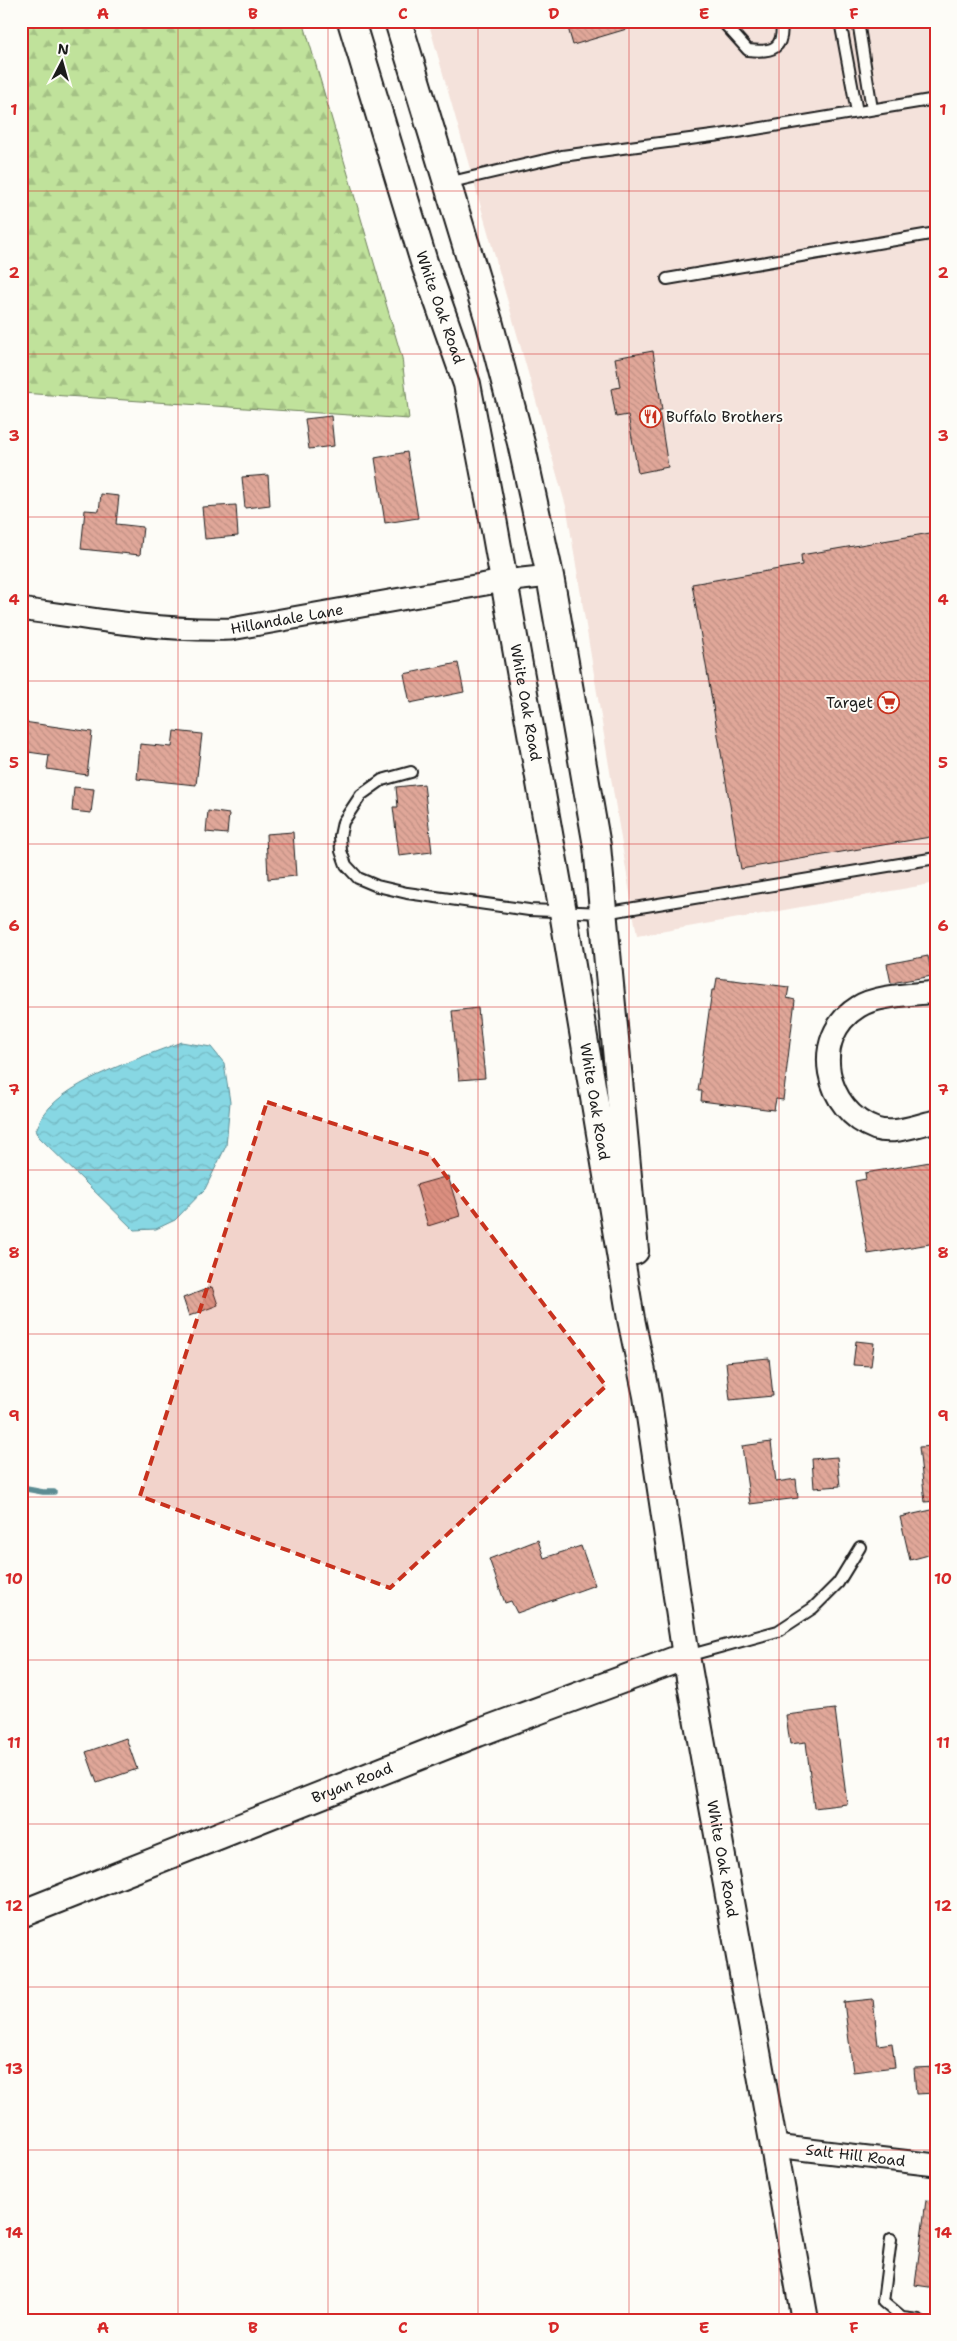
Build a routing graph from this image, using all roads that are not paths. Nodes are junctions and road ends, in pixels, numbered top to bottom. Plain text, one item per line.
1 (351, 21) edge
2 (398, 21) edge
3 (722, 21) edge
4 (781, 21) edge
5 (840, 21) edge
6 (858, 21) edge
7 (936, 99) edge
8 (872, 109) junction
9 (857, 112) junction
10 (446, 183) junction
11 (936, 233) edge
12 (667, 279) dead end
13 (550, 576) junction
14 (504, 581) junction
15 (21, 609) edge
16 (411, 772) dead end
17 (936, 858) edge
18 (563, 912) junction
19 (604, 913) junction
20 (936, 992) edge
21 (936, 1121) edge
22 (647, 1396) junction
23 (860, 1547) dead end
24 (686, 1656) junction
25 (21, 1914) edge
26 (775, 2146) junction
27 (936, 2166) edge
28 (891, 2239) dead end
29 (805, 2320) edge
30 (919, 2320) edge

1 - 14 street, White Oak Road
2 - 10 street, White Oak Road
3 - 4 lane
5 - 9 lane
6 - 8 lane
7 - 8 lane
8 - 9 lane
9 - 10 lane
10 - 13 street, White Oak Road
11 - 12 lane
13 - 14 street, Hillandale Lane
13 - 19 street, White Oak Road
14 - 15 street, Hillandale Lane
14 - 18 street, White Oak Road
16 - 18 lane
17 - 19 lane
18 - 19 lane
18 - 22 street, White Oak Road
19 - 22 street, White Oak Road
20 - 21 street
22 - 24 street, White Oak Road
23 - 24 lane
24 - 25 street, Bryan Road
24 - 26 street, White Oak Road
26 - 27 street, Salt Hill Road
26 - 29 street, White Oak Road
28 - 30 lane

